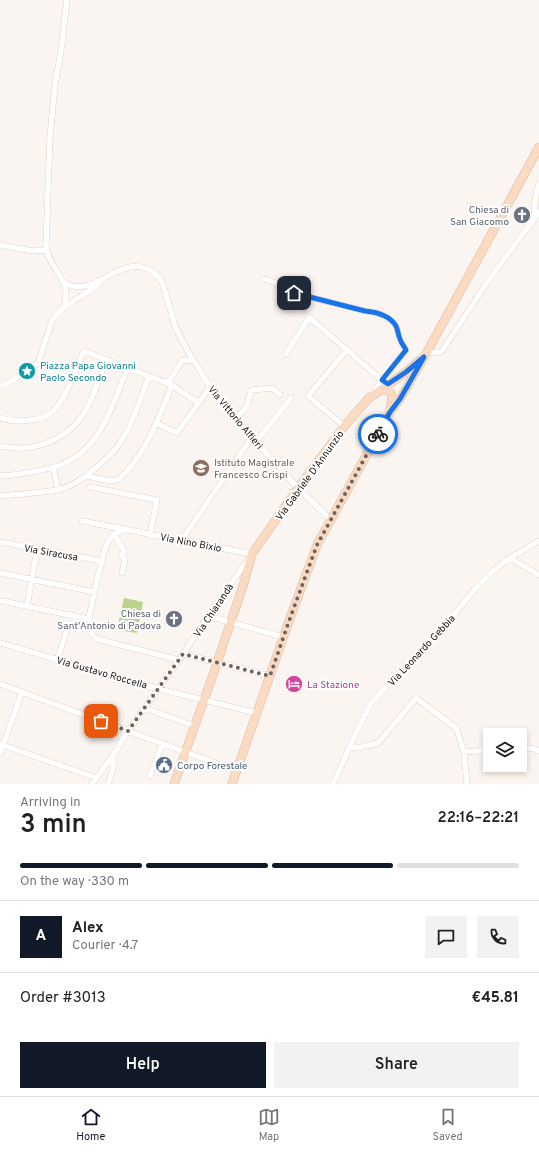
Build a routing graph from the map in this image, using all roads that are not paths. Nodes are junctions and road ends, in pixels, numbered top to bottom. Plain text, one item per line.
1 (67, 0) edge
2 (539, 147) edge
3 (539, 184) edge
4 (539, 212) edge
5 (534, 217) junction
6 (0, 245) edge
7 (46, 250) junction
8 (103, 279) junction
9 (264, 279) dead end
10 (62, 280) junction
11 (65, 306) junction
12 (347, 350) junction
13 (286, 354) dead end
14 (425, 355) junction
15 (106, 360) junction
16 (194, 361) junction
17 (127, 369) junction
18 (149, 376) junction
19 (164, 382) junction
20 (172, 385) junction
21 (384, 385) junction
22 (0, 386) edge
23 (210, 387) junction
24 (280, 395) dead end
25 (292, 398) dead end
26 (198, 403) junction
27 (390, 412) junction
28 (0, 418) edge
29 (236, 419) junction
30 (156, 423) junction
31 (344, 426) junction
32 (254, 440) junction
33 (0, 446) edge
34 (52, 467) junction
35 (0, 475) edge
36 (87, 476) junction
37 (90, 487) dead end
38 (298, 488) junction
39 (58, 490) junction
40 (0, 496) edge
41 (331, 520) junction
42 (82, 521) dead end
43 (129, 530) junction
44 (114, 534) junction
45 (150, 535) junction
46 (182, 541) junction
47 (539, 541) edge
48 (0, 542) edge
49 (38, 550) junction
50 (252, 554) junction
51 (510, 558) junction
52 (102, 561) junction
53 (0, 573) edge
54 (122, 574) dead end
55 (539, 575) edge
56 (32, 579) junction
57 (94, 592) junction
58 (2, 601) dead end
59 (26, 606) junction
60 (208, 616) junction
61 (232, 618) junction
62 (89, 619) junction
63 (68, 627) dead end
64 (283, 637) junction
65 (0, 643) edge
66 (183, 654) junction
67 (57, 660) junction
68 (179, 660) junction
69 (216, 666) junction
70 (268, 679) junction
71 (0, 684) edge
72 (158, 689) junction
73 (22, 692) junction
74 (204, 701) junction
75 (144, 708) junction
76 (257, 713) junction
77 (195, 726) junction
78 (128, 731) junction
79 (2, 744) edge
80 (162, 744) junction
81 (350, 746) junction
82 (527, 748) edge
83 (483, 751) edge
84 (539, 751) edge
85 (185, 752) junction
86 (464, 752) junction
87 (0, 753) edge
88 (113, 755) junction
89 (237, 771) junction
90 (150, 776) dead end
91 (96, 778) junction
92 (92, 784) edge
93 (108, 784) edge
94 (174, 784) edge
95 (232, 784) edge
96 (333, 784) edge
97 (467, 784) edge

1 - 7 street
2 - 14 main road
3 - 5 street
4 - 5 street
5 - 14 street
6 - 7 street
7 - 10 street
8 - 10 street
8 - 11 street
8 - 16 street, Via Vittorio Alfieri
9 - 21 street
10 - 11 street
11 - 22 street
12 - 13 street
12 - 21 street
12 - 31 street
14 - 21 main road, Via Gabriele D'Annunzio
14 - 27 main road
15 - 17 street
15 - 28 street
15 - 33 street
16 - 19 street
16 - 23 street, Via Vittorio Alfieri
17 - 18 street
17 - 34 street
18 - 19 street
18 - 36 street
19 - 20 street
20 - 26 street
20 - 30 street
21 - 27 main road
21 - 31 main road, Via Gabriele D'Annunzio
23 - 26 street
23 - 29 street, Via Vittorio Alfieri
24 - 29 street
25 - 32 street
26 - 30 street
27 - 41 main road
29 - 32 street, Via Vittorio Alfieri
30 - 36 street
31 - 38 main road, Via Gabriele D'Annunzio
32 - 38 street, Via Vittorio Alfieri
32 - 46 street
34 - 35 street
34 - 39 street
36 - 39 street
37 - 45 street
38 - 41 street, Via Vittorio Alfieri
38 - 50 main road, Via Gabriele D'Annunzio
39 - 40 street
41 - 64 main road
42 - 43 street, Via Nino Bixio
43 - 44 street
43 - 45 street, Via Nino Bixio
44 - 52 street
44 - 54 street
45 - 46 street, Via Nino Bixio
46 - 50 street, Via Nino Bixio
47 - 51 street, Via Leonardo Gebbia
48 - 49 street, Via Siracusa
49 - 52 street, Via Siracusa
49 - 56 street
50 - 60 street, Via Chiarandà
50 - 61 main road, Via Gabriele D'Annunzio
51 - 55 street
51 - 81 street, Via Leonardo Gebbia
52 - 57 street
53 - 56 street
56 - 57 street
56 - 59 street
57 - 62 street
58 - 59 street
59 - 62 street
60 - 61 street
60 - 66 street, Via Chiarandà
61 - 64 street
61 - 69 main road, Via Gabriele D'Annunzio
62 - 68 street
63 - 67 street
64 - 70 main road
65 - 67 street, Via Gustavo Roccella
66 - 68 street, Via Chiarandà
66 - 69 street
67 - 72 street, Via Gustavo Roccella
68 - 72 street, Via Chiarandà
69 - 70 street
69 - 74 main road, Via Gabriele D'Annunzio
70 - 76 main road
71 - 73 street
72 - 74 street, Via Gustavo Roccella
72 - 75 street, Via Chiarandà
73 - 78 street
73 - 79 street
74 - 76 street, Via Gustavo Roccella
74 - 77 main road, Via Gabriele D'Annunzio
75 - 77 street
75 - 78 street, Via Chiarandà
76 - 89 main road
77 - 85 main road, Via Gabriele D'Annunzio
78 - 80 street
78 - 88 street, Via Chiarandà
79 - 87 street
79 - 91 street
80 - 85 street
80 - 90 street
81 - 86 street
81 - 96 street, Via Leonardo Gebbia
82 - 84 street
83 - 86 street
85 - 89 street
85 - 94 main road, Via Gabriele D'Annunzio
86 - 97 street
88 - 91 street, Via Chiarandà
88 - 93 street
89 - 95 main road
91 - 92 street, Via Chiarandà

